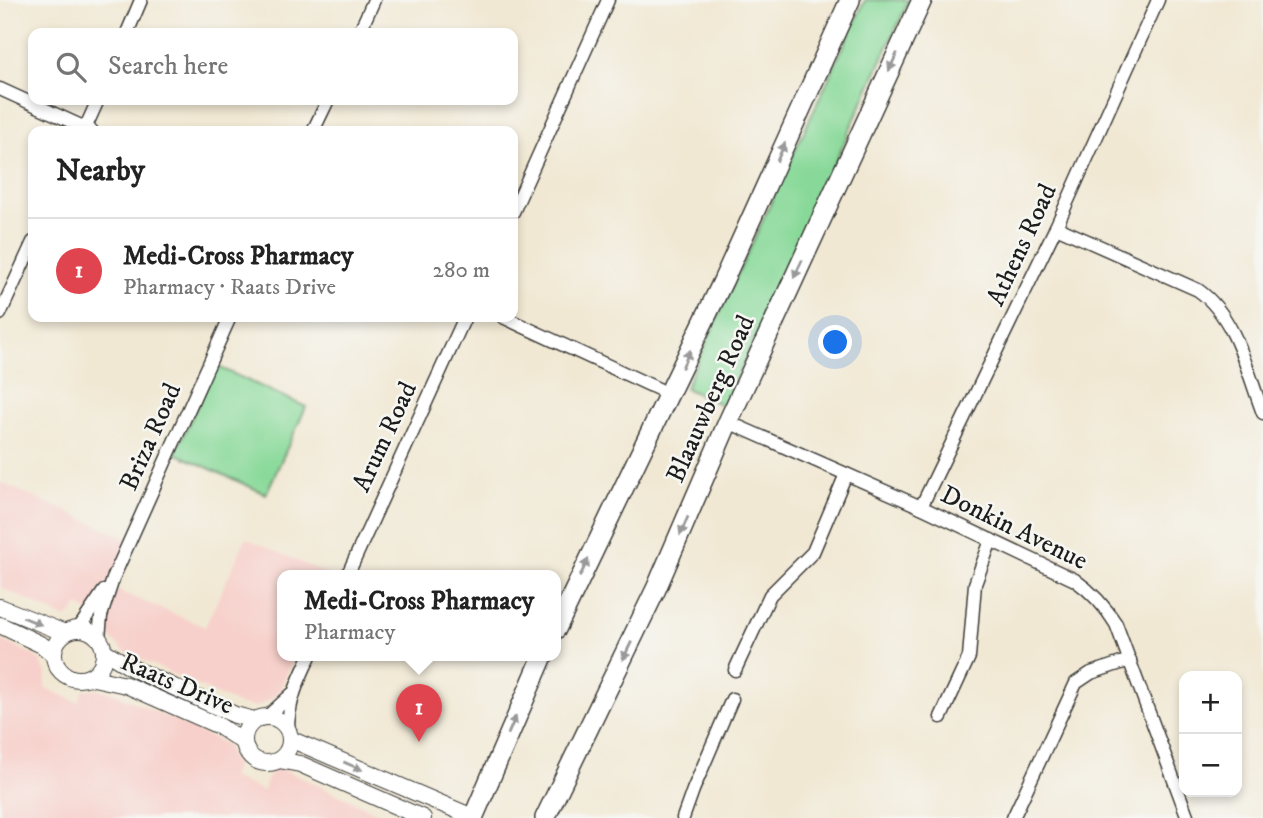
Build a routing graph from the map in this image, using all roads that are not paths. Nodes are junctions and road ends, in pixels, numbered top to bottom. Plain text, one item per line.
1 (141, 0) edge
2 (374, 0) edge
3 (608, 0) edge
4 (850, 0) edge
5 (922, 0) edge
6 (1158, 0) edge
7 (129, 28) edge
8 (361, 28) edge
9 (0, 89) edge
10 (28, 102) edge
11 (34, 105) edge
12 (96, 105) edge
13 (326, 105) edge
14 (79, 126) edge
15 (88, 126) edge
16 (315, 126) edge
17 (518, 201) edge
18 (1056, 227) junction
19 (28, 253) edge
20 (0, 314) edge
21 (228, 322) edge
22 (463, 322) edge
23 (514, 322) edge
24 (669, 394) junction
25 (1263, 413) edge
26 (728, 422) junction
27 (846, 474) junction
28 (920, 508) junction
29 (991, 540) junction
30 (350, 570) edge
31 (114, 576) junction
32 (0, 607) edge
33 (561, 617) edge
34 (0, 625) edge
35 (72, 630) junction
36 (102, 644) junction
37 (53, 654) junction
38 (1130, 660) junction
39 (308, 661) edge
40 (541, 661) edge
41 (735, 670) dead end
42 (89, 677) junction
43 (292, 694) junction
44 (732, 699) dead end
45 (941, 717) dead end
46 (261, 718) junction
47 (289, 734) junction
48 (243, 742) junction
49 (279, 760) junction
50 (423, 818) edge
51 (474, 818) edge
52 (545, 818) edge
53 (684, 818) edge
54 (1013, 818) edge
55 (1188, 818) edge

1 - 7 street
2 - 8 street
3 - 17 street
24 -> 4 main road, Blaauwberg Road
5 -> 26 main road, Blaauwberg Road
6 - 18 street, Athens Road
9 - 10 street
11 - 14 street
12 - 15 street
13 - 16 street
18 - 25 street
18 - 28 street, Athens Road
19 - 20 street
21 - 31 street, Briza Road
22 - 30 street, Arum Road
23 - 24 street
33 -> 24 main road, Blaauwberg Road
26 - 27 street, Donkin Avenue
26 -> 52 main road, Blaauwberg Road
27 - 28 street, Donkin Avenue
27 - 41 street
28 - 29 street, Donkin Avenue
29 - 38 street, Donkin Avenue
29 - 45 street
31 - 35 street, Briza Road
31 - 36 street, Briza Road
32 -> 35 street
34 - 37 street
35 - 36 street
35 - 37 street
36 - 42 street
36 - 46 street, Raats Drive
37 - 42 street
38 - 54 street
38 - 55 street, Donkin Avenue
39 - 43 street
51 -> 40 main road
42 - 48 street, Raats Drive
43 - 46 street
43 - 47 street
44 - 53 street
46 - 47 street
46 - 48 street
47 - 49 street
47 -> 51 street
48 - 49 street
49 - 50 street

